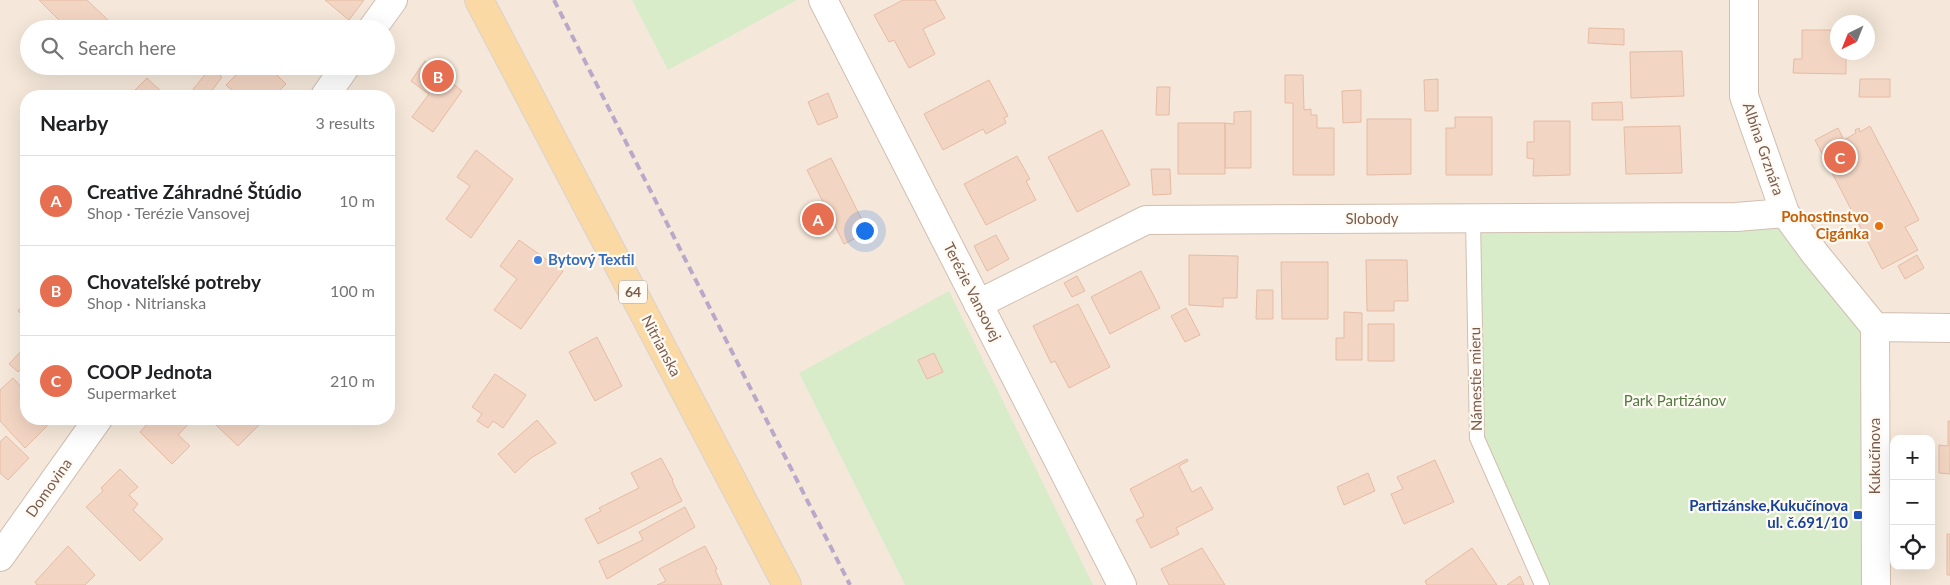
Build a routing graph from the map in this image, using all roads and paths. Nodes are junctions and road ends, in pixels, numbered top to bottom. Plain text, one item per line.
1 (393, 0) edge
2 (479, 0) edge
3 (823, 0) edge
4 (1744, 0) edge
5 (379, 20) edge
6 (340, 75) edge
7 (329, 90) edge
8 (1785, 213) junction
9 (1472, 219) junction
10 (978, 304) junction
11 (1874, 327) junction
12 (1950, 328) edge
13 (94, 425) edge
14 (0, 558) edge
15 (787, 585) edge
16 (1122, 585) edge
17 (1542, 585) edge
18 (1876, 585) edge

1 - 5 street
2 - 15 main road, Nitrianska / 64
3 - 10 street, Terézie Vansovej
4 - 8 street, Albína Grznára
6 - 7 street
8 - 9 street, Slobody
8 - 11 street, Albína Grznára
9 - 10 street, Slobody
9 - 17 lane, Námestie mieru
10 - 16 street, Terézie Vansovej
11 - 12 street
11 - 18 street, Kukučínova
13 - 14 street, Domovina

